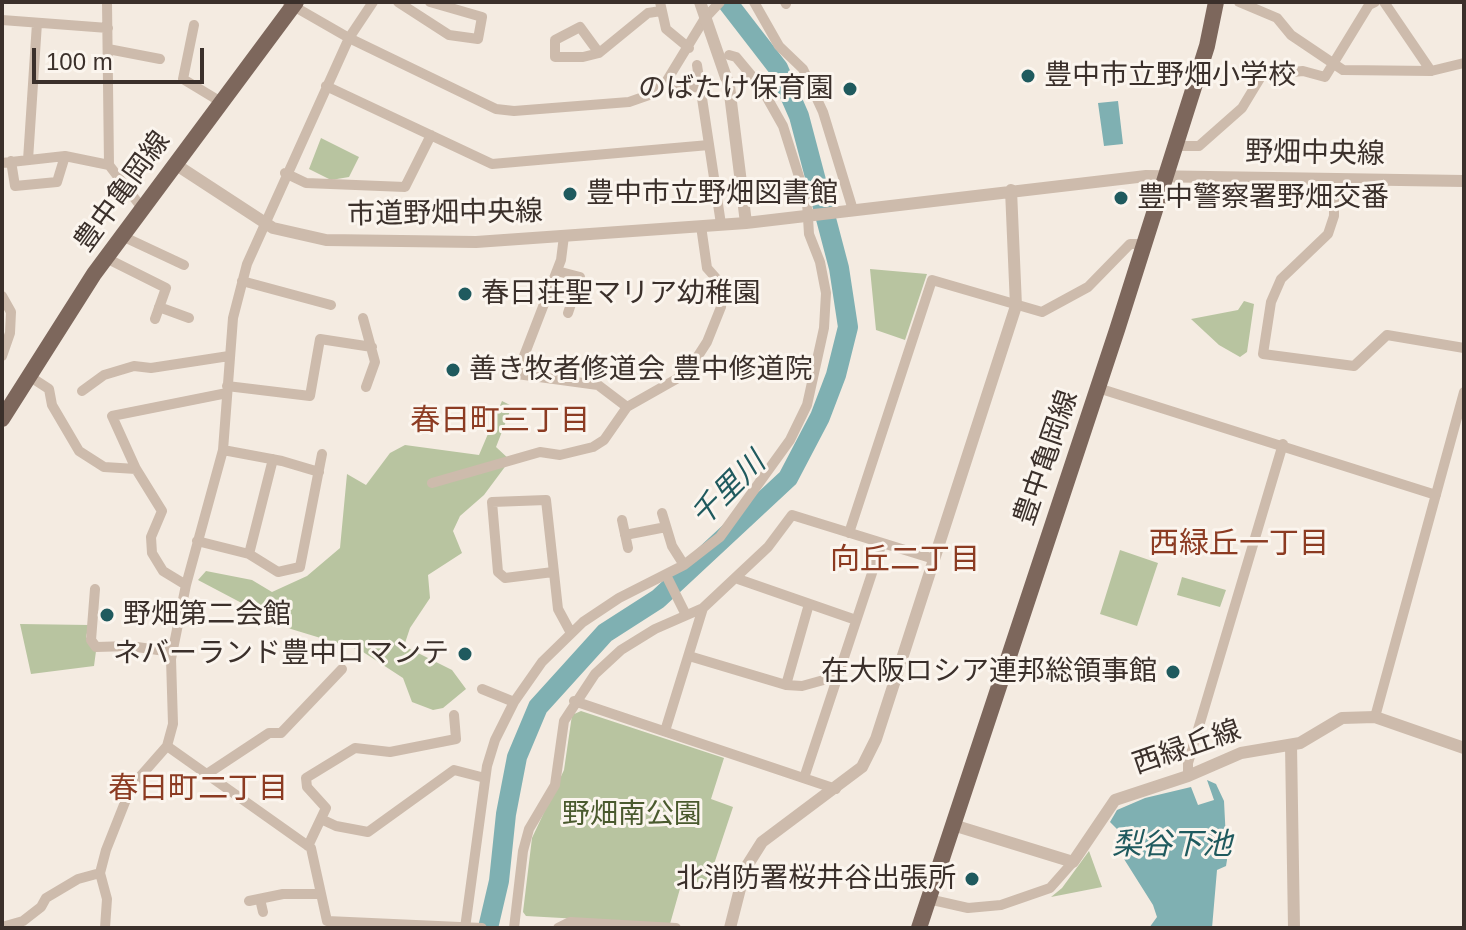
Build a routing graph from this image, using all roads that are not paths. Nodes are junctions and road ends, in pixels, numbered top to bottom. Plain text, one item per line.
1 (107, 2) edge
2 (373, 2) edge
3 (398, 2) edge
4 (428, 2) edge
5 (700, 2) edge
6 (720, 2) edge
7 (754, 2) edge
8 (1216, 2) edge
9 (1239, 2) edge
10 (1384, 2) edge
11 (292, 3) edge
12 (1369, 3) edge
13 (660, 7) edge
14 (417, 14) junction
15 (708, 15) junction
16 (2, 20) edge
17 (37, 23) junction
18 (194, 25) dead end
19 (108, 28) junction
20 (349, 38) junction
21 (689, 48) junction
22 (108, 49) junction
23 (599, 53) dead end
24 (729, 55) dead end
25 (160, 59) dead end
26 (1464, 63) edge
27 (697, 65) dead end
28 (1332, 66) junction
29 (1431, 71) junction
30 (666, 82) junction
31 (326, 86) junction
32 (700, 87) junction
33 (221, 102) junction
34 (431, 135) junction
35 (709, 145) junction
36 (1175, 146) junction
37 (65, 156) junction
38 (28, 160) junction
39 (6, 162) edge
40 (175, 164) junction
41 (109, 165) junction
42 (285, 173) junction
43 (1166, 175) junction
44 (1334, 178) junction
45 (1464, 181) edge
46 (1011, 190) junction
47 (142, 208) junction
48 (851, 210) junction
49 (809, 215) junction
50 (264, 220) junction
51 (746, 223) junction
52 (721, 224) junction
53 (701, 226) junction
54 (122, 236) junction
55 (564, 236) junction
56 (1144, 244) junction
57 (106, 258) junction
58 (184, 265) dead end
59 (557, 271) junction
60 (242, 281) junction
61 (2, 296) edge
62 (331, 305) dead end
63 (1016, 306) junction
64 (159, 307) junction
65 (568, 313) dead end
66 (189, 318) dead end
67 (363, 318) dead end
68 (155, 319) dead end
69 (372, 347) junction
70 (1464, 348) edge
71 (2, 356) edge
72 (229, 356) junction
73 (29, 376) junction
74 (366, 387) dead end
75 (1098, 388) junction
76 (227, 389) junction
77 (82, 391) dead end
78 (1464, 392) edge
79 (627, 407) junction
80 (2, 419) edge
81 (1283, 444) junction
82 (223, 450) junction
83 (322, 454) dead end
84 (273, 459) junction
85 (136, 469) junction
86 (319, 472) junction
87 (432, 483) dead end
88 (1436, 495) junction
89 (662, 513) dead end
90 (622, 520) dead end
91 (666, 527) junction
92 (849, 533) junction
93 (625, 535) junction
94 (197, 541) junction
95 (882, 543) junction
96 (628, 548) dead end
97 (249, 554) junction
98 (934, 559) junction
99 (684, 565) junction
100 (553, 572) junction
101 (666, 575) junction
102 (738, 579) junction
103 (186, 585) junction
104 (95, 589) dead end
105 (809, 604) junction
106 (703, 608) junction
107 (686, 615) junction
108 (856, 620) junction
109 (571, 633) junction
110 (172, 652) junction
111 (689, 656) junction
112 (342, 669) dead end
113 (838, 676) junction
114 (786, 685) junction
115 (482, 689) dead end
116 (574, 701) junction
117 (514, 702) junction
118 (454, 715) dead end
119 (1375, 717) junction
120 (665, 731) junction
121 (1291, 745) junction
122 (167, 746) junction
123 (1464, 748) edge
124 (207, 774) junction
125 (1188, 776) junction
126 (485, 778) junction
127 (804, 778) junction
128 (836, 789) junction
129 (321, 819) junction
130 (953, 825) junction
131 (308, 846) junction
132 (1073, 862) junction
133 (100, 873) junction
134 (321, 894) junction
135 (928, 899) junction
136 (263, 912) dead end
137 (324, 924) edge
138 (2, 927) edge
139 (105, 928) edge
140 (467, 928) edge
141 (482, 928) edge
142 (514, 928) edge
143 (558, 928) edge
144 (676, 928) edge
145 (730, 928) edge
146 (919, 928) edge
147 (1294, 928) edge

1 - 19 street
2 - 20 street
3 - 14 street
4 - 14 street
4 - 14 street
5 - 15 street
6 - 15 street
7 - 48 street
8 - 36 main road, 豊中亀岡線
9 - 28 street
10 - 29 street
11 - 20 street
11 - 33 main road, 豊中亀岡線
12 - 28 street
13 - 21 street
13 - 23 street
15 - 21 street
15 - 51 street
16 - 17 street
17 - 19 street
17 - 38 street
18 - 33 street
19 - 22 street
20 - 30 street
20 - 31 street
21 - 30 street
22 - 25 street
22 - 41 street
24 - 49 street
26 - 29 street
27 - 32 street
28 - 29 street
28 - 36 street
30 - 32 street
31 - 34 street
31 - 42 street
32 - 35 street
33 - 40 main road, 豊中亀岡線
34 - 35 street
34 - 42 street
35 - 52 street
36 - 43 main road, 豊中亀岡線
37 - 38 street
37 - 39 street
37 - 41 street
38 - 39 street
40 - 47 main road, 豊中亀岡線
40 - 50 street, 市道野畑中央線
41 - 47 street
42 - 50 street
43 - 44 street, 野畑中央線
43 - 46 street, 市道野畑中央線
43 - 56 main road, 豊中亀岡線
44 - 45 street, 野畑中央線
44 - 70 street
46 - 48 street, 市道野畑中央線
46 - 63 street
47 - 54 main road, 豊中亀岡線
48 - 49 street, 市道野畑中央線
49 - 51 street, 市道野畑中央線
49 - 99 street
50 - 55 street, 市道野畑中央線
50 - 60 street
51 - 52 street, 市道野畑中央線
52 - 53 street, 市道野畑中央線
53 - 55 street, 市道野畑中央線
53 - 79 street
54 - 57 main road, 豊中亀岡線
54 - 58 street
55 - 59 street
56 - 63 street
56 - 75 main road, 豊中亀岡線
57 - 64 street
57 - 73 main road, 豊中亀岡線
59 - 65 street
59 - 79 street
60 - 62 street
60 - 72 street
61 - 71 street
63 - 92 street
63 - 98 street
64 - 66 street
64 - 68 street
67 - 69 street
69 - 74 street
69 - 76 street
72 - 76 street
72 - 77 street
73 - 80 main road, 豊中亀岡線
73 - 85 street
75 - 81 street
75 - 130 main road, 豊中亀岡線
76 - 82 street
76 - 85 street
78 - 88 street
79 - 87 street
81 - 88 street
81 - 125 street
82 - 84 street
82 - 94 street
83 - 86 street
84 - 86 street
84 - 97 street
85 - 103 street
86 - 97 street
88 - 119 street
89 - 91 street
90 - 93 street
91 - 93 street
91 - 99 street
92 - 95 street
92 - 102 street
93 - 96 street
94 - 97 street
94 - 103 street
95 - 98 street
95 - 108 street
98 - 128 street
99 - 101 street
100 - 100 street
100 - 109 street
101 - 107 street
101 - 109 street
102 - 105 street
102 - 106 street
103 - 110 street
104 - 110 street
105 - 108 street
105 - 114 street
106 - 107 street
106 - 111 street
107 - 116 street
108 - 113 street
109 - 117 street
110 - 122 street
111 - 114 street
111 - 120 street
112 - 124 street
113 - 114 street
113 - 127 street
115 - 117 street
116 - 120 street
116 - 142 street
117 - 126 street
118 - 129 street
119 - 121 street, 西緑丘線
119 - 123 street, 西緑丘線
120 - 127 street
121 - 125 street, 西緑丘線
121 - 147 street
122 - 124 street
122 - 133 street
124 - 131 street
125 - 132 street, 西緑丘線
126 - 129 street
126 - 140 street
127 - 128 street
128 - 145 street
129 - 131 street
130 - 132 street
130 - 135 main road, 豊中亀岡線
131 - 134 street
132 - 135 street
133 - 138 street
133 - 139 street
134 - 136 street
134 - 137 street
135 - 146 main road, 豊中亀岡線
137 - 140 street
140 - 141 street
143 - 144 street

